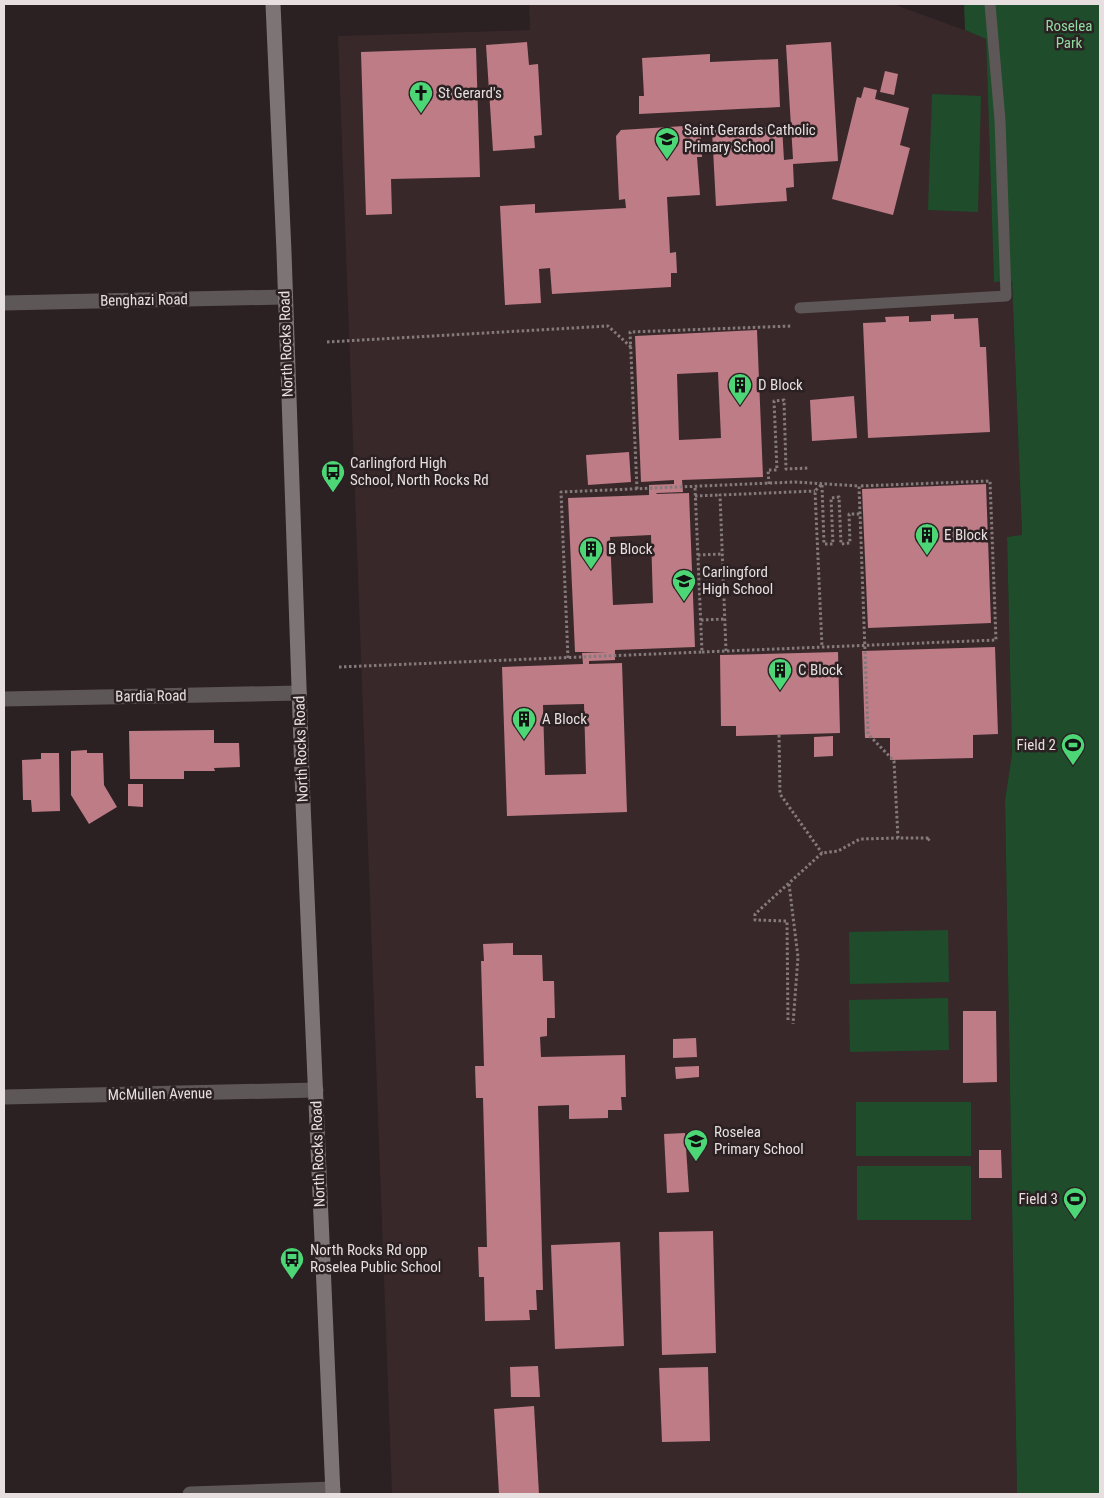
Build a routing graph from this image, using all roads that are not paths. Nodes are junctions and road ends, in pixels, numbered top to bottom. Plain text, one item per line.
1 (273, 4) edge
2 (990, 4) edge
3 (284, 297) junction
4 (4, 303) edge
5 (800, 308) road end
6 (299, 693) junction
7 (4, 699) edge
8 (316, 1090) junction
9 (4, 1097) edge
10 (333, 1492) edge
11 (190, 1494) edge

1 - 3 street, North Rocks Road
2 - 5 lane
3 - 4 street, Benghazi Road
3 - 6 street, North Rocks Road
6 - 7 street, Bardia Road
6 - 8 street, North Rocks Road
8 - 9 street, McMullen Avenue
8 - 10 street, North Rocks Road
10 - 11 street

